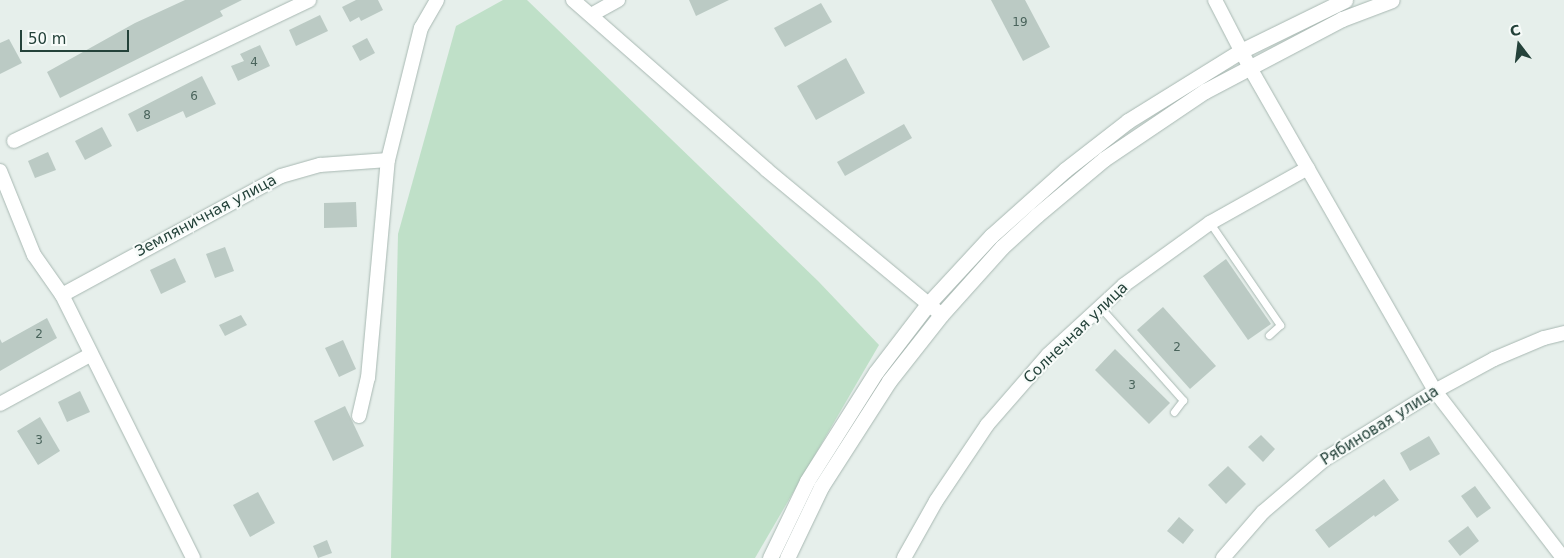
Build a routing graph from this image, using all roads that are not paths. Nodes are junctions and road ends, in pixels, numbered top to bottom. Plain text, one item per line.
1 (309, 0) edge
2 (437, 0) edge
3 (573, 0) edge
4 (618, 0) edge
5 (1215, 0) edge
6 (1345, 0) edge
7 (1392, 0) edge
8 (591, 15) junction
9 (1241, 51) junction
10 (1249, 66) junction
11 (14, 141) dead end
12 (388, 160) junction
13 (1308, 168) junction
14 (0, 170) edge
15 (1210, 223) junction
16 (62, 295) junction
17 (928, 304) junction
18 (1100, 307) junction
19 (941, 315) junction
20 (1564, 334) edge
21 (1269, 335) dead end
22 (90, 355) junction
23 (1435, 391) junction
24 (0, 404) edge
25 (1174, 412) dead end
26 (359, 416) dead end
27 (193, 558) edge
28 (770, 558) edge
29 (787, 558) edge
30 (904, 558) edge
31 (1222, 558) edge
32 (1563, 558) edge

1 - 11 street
2 - 12 street
3 - 8 street
4 - 8 street
5 - 9 street
6 - 9 main road
7 - 10 main road
8 - 17 street
9 - 10 street
9 - 17 main road
10 - 13 street
10 - 19 main road
12 - 16 street, Земляничная улица
12 - 26 street
13 - 15 street, Солнечная улица
13 - 23 street
14 - 16 street
15 - 18 street, Солнечная улица
15 - 21 lane
16 - 22 street
17 - 19 street
17 - 28 main road
18 - 25 lane
18 - 30 street, Солнечная улица
19 - 29 main road
20 - 23 street, Рябиновая улица
22 - 24 street
22 - 27 street
23 - 31 street, Рябиновая улица
23 - 32 street

